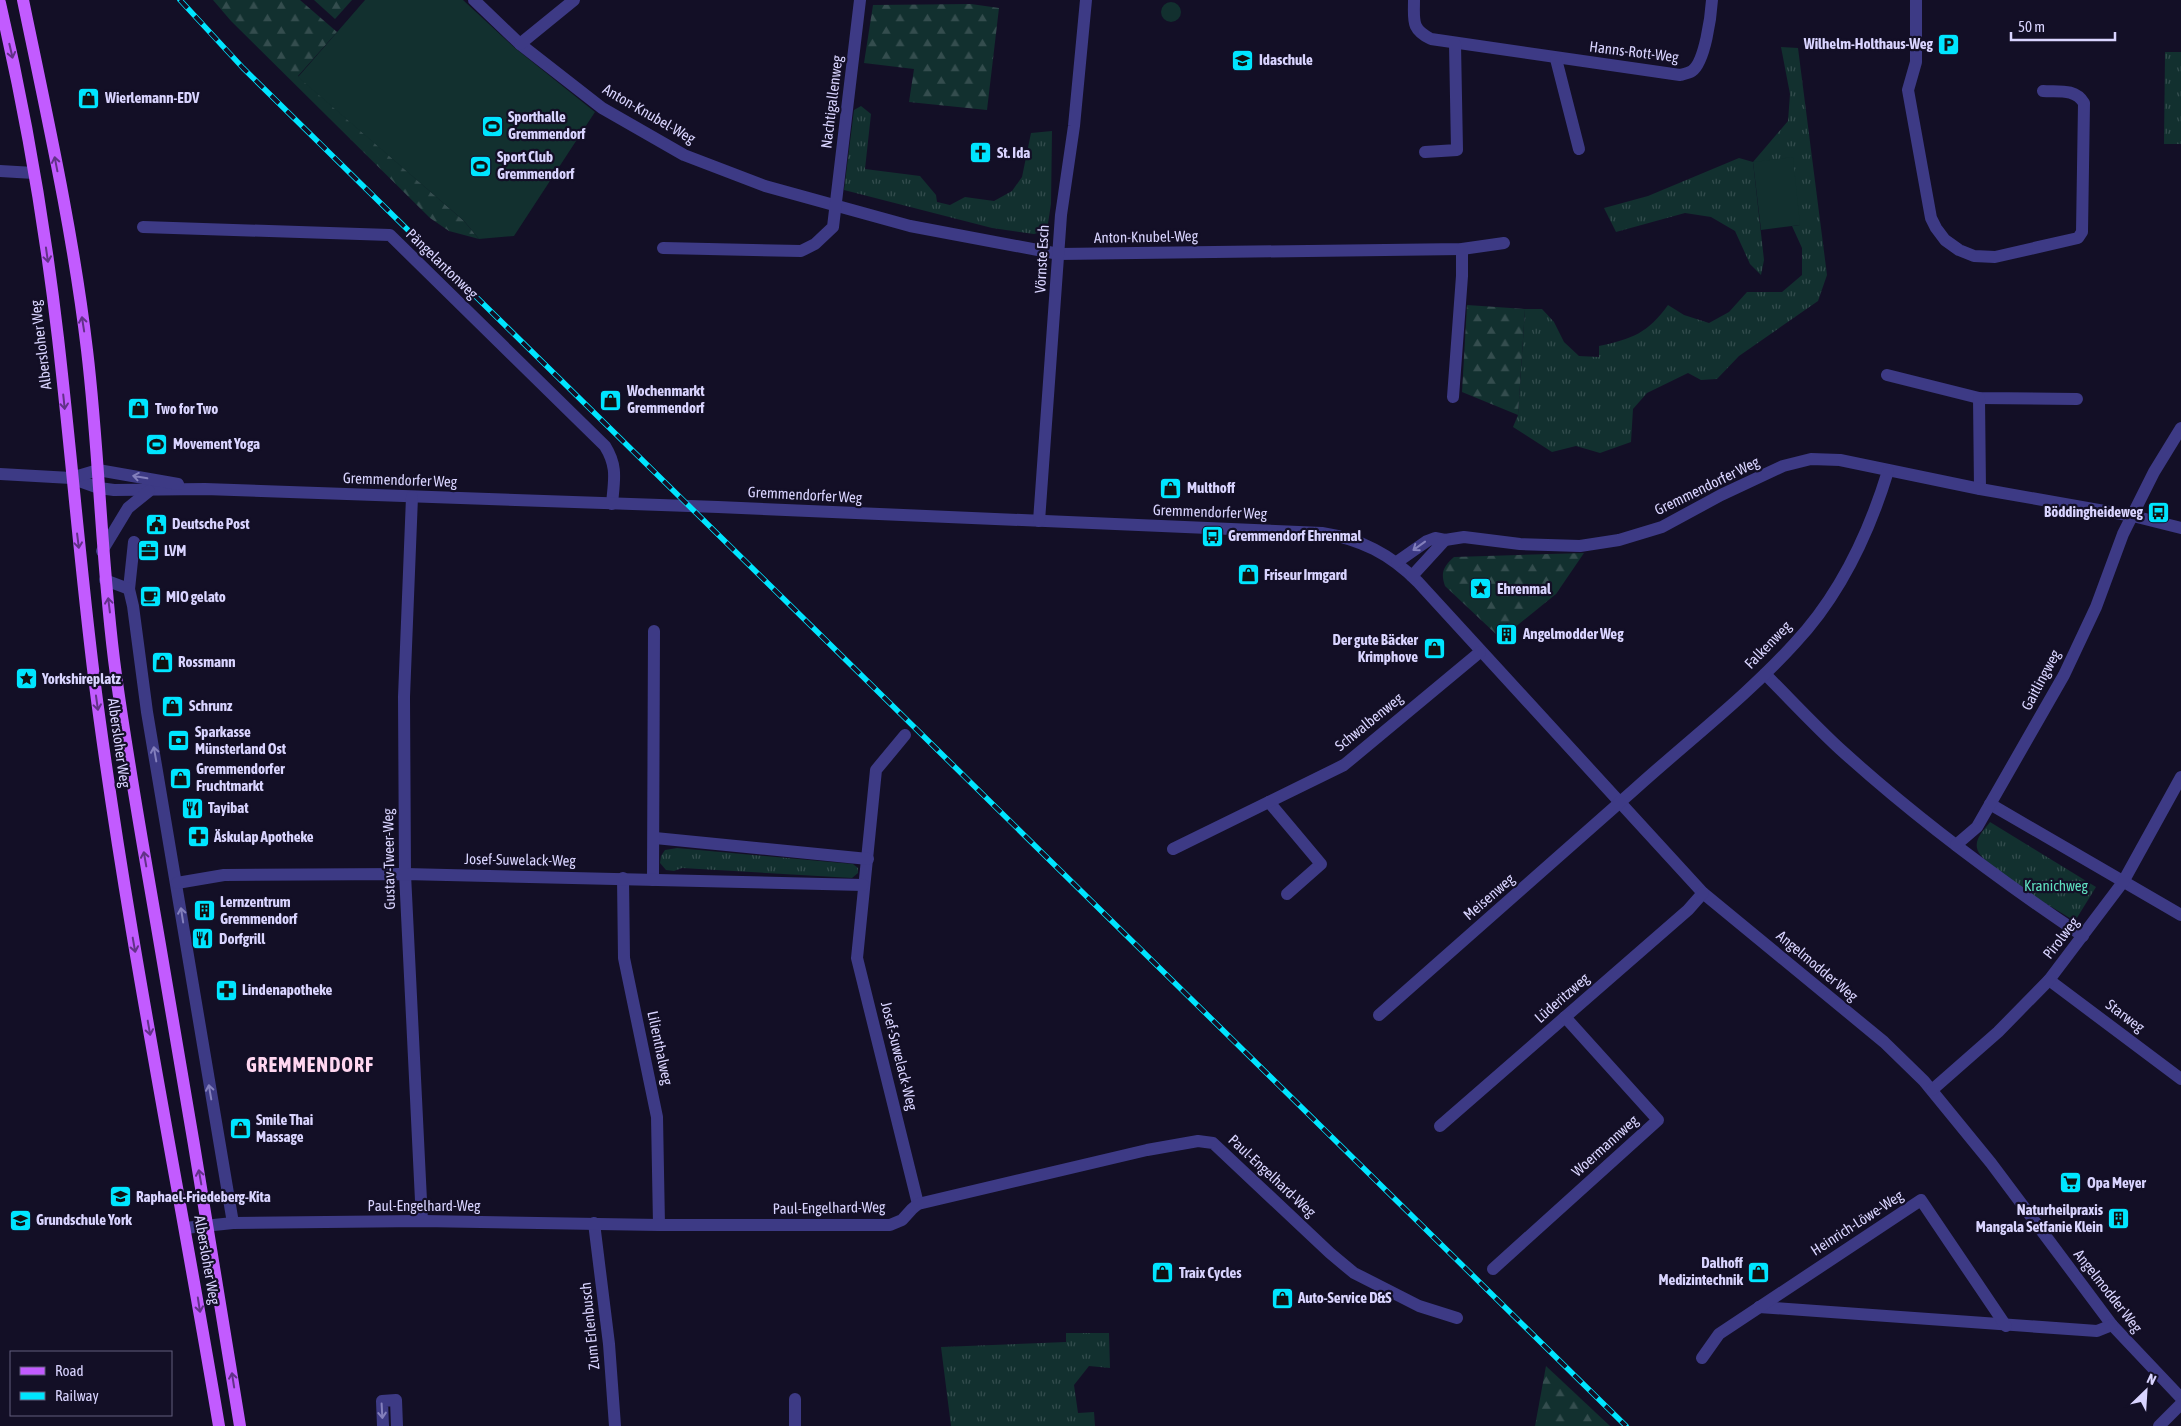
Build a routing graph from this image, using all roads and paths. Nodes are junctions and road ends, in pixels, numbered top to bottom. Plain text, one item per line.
1 (23, 0) edge
2 (474, 0) edge
3 (574, 0) edge
4 (860, 0) edge
5 (1086, 0) edge
6 (1414, 0) edge
7 (1712, 0) edge
8 (1916, 0) edge
9 (0, 3) edge
10 (520, 44) junction
11 (1455, 44) junction
12 (1556, 59) junction
13 (2042, 91) dead end
14 (1579, 149) dead end
15 (1425, 152) dead end
16 (0, 171) edge
17 (34, 173) junction
18 (836, 207) junction
19 (143, 227) dead end
20 (1504, 242) dead end
21 (663, 248) dead end
22 (1462, 249) junction
23 (1059, 254) junction
24 (1887, 375) dead end
25 (1453, 397) dead end
26 (1979, 398) junction
27 (2077, 399) dead end
28 (2181, 428) edge
29 (98, 470) junction
30 (1888, 471) junction
31 (0, 474) edge
32 (72, 478) junction
33 (98, 488) junction
34 (205, 489) junction
35 (1980, 489) junction
36 (149, 490) junction
37 (412, 497) junction
38 (612, 504) junction
39 (2133, 516) junction
40 (1039, 521) junction
41 (2181, 528) edge
42 (1445, 540) junction
43 (134, 542) dead end
44 (102, 551) junction
45 (1397, 562) junction
46 (1412, 576) junction
47 (106, 580) junction
48 (129, 589) junction
49 (654, 632) dead end
50 (1480, 652) junction
51 (1765, 674) junction
52 (905, 735) dead end
53 (2181, 777) edge
54 (1269, 802) junction
55 (1619, 803) junction
56 (1990, 804) junction
57 (655, 838) junction
58 (1956, 845) junction
59 (1173, 849) dead end
60 (868, 859) junction
61 (405, 874) junction
62 (623, 878) junction
63 (654, 880) junction
64 (2123, 882) junction
65 (177, 883) junction
66 (863, 885) junction
67 (1703, 893) junction
68 (1287, 894) dead end
69 (2181, 915) edge
70 (2083, 936) junction
71 (2049, 980) junction
72 (1378, 1015) dead end
73 (1565, 1017) junction
74 (2181, 1079) edge
75 (1932, 1090) junction
76 (1440, 1126) dead end
77 (918, 1204) junction
78 (422, 1221) junction
79 (232, 1223) junction
80 (594, 1223) junction
81 (208, 1225) junction
82 (659, 1225) junction
83 (186, 1228) junction
84 (1493, 1269) dead end
85 (1759, 1307) junction
86 (1457, 1318) dead end
87 (2112, 1325) junction
88 (2006, 1326) junction
89 (1702, 1358) dead end
90 (2181, 1398) edge
91 (795, 1400) dead end
92 (2181, 1404) edge
93 (219, 1426) edge
94 (240, 1426) edge
95 (383, 1426) edge
96 (397, 1426) edge
97 (615, 1426) edge
98 (795, 1426) edge
99 (2159, 1426) edge

29 -> 1 main road, Albersloher Weg
2 - 10 street, Anton-Knubel-Weg
3 - 10 street
4 - 18 street, Nachtigallenweg
5 - 23 street, Vörnste Esch
6 - 11 street, Hanns-Rott-Weg
7 - 12 street, Hanns-Rott-Weg
8 - 13 street
9 -> 17 main road, Albersloher Weg
10 - 18 street, Anton-Knubel-Weg
11 - 12 street, Hanns-Rott-Weg
11 - 15 street
12 - 14 street
16 - 17 street
17 -> 32 main road, Albersloher Weg
18 - 21 street
18 - 23 street, Anton-Knubel-Weg
19 - 38 street, Pängelantonweg
20 - 22 street, Anton-Knubel-Weg
22 - 23 street, Anton-Knubel-Weg
22 - 25 street
23 - 40 street, Vörnste Esch
24 - 26 street
26 - 27 street
26 - 35 street
28 - 39 street, Gaitlingweg
29 - 32 street, Gremmendorfer Weg
29 - 33 main road, Albersloher Weg
34 -> 29 street, Gremmendorfer Weg
30 - 35 street, Gremmendorfer Weg
30 - 42 street, Gremmendorfer Weg
30 - 51 street, Falkenweg
31 - 32 street
32 - 33 street, Gremmendorfer Weg
32 -> 83 main road, Albersloher Weg
33 - 36 street, Gremmendorfer Weg
33 - 44 main road, Albersloher Weg
34 - 36 street, Gremmendorfer Weg
34 - 37 street, Gremmendorfer Weg
35 - 39 street, Gremmendorfer Weg
36 - 44 street
37 - 38 street, Gremmendorfer Weg
37 - 61 street, Gustav-Tweer-Weg
38 - 40 street, Gremmendorfer Weg
39 - 41 street, Gremmendorfer Weg
39 - 56 street, Gaitlingweg
40 - 45 street, Gremmendorfer Weg
42 -> 45 street, Gremmendorfer Weg
42 - 46 street
43 - 48 street, Albersloher Weg
44 - 47 main road, Albersloher Weg
45 - 46 street, Gremmendorfer Weg
46 - 50 street, Angelmodder Weg
47 - 48 street
81 -> 47 main road, Albersloher Weg
65 -> 48 street, Albersloher Weg
49 - 57 street
50 - 54 street, Schwalbenweg
50 - 55 street, Angelmodder Weg
51 - 55 street, Falkenweg
51 - 58 street
52 - 60 street, Josef-Suwelack-Weg
53 - 64 street, Pirolweg
54 - 59 street, Schwalbenweg
54 - 68 street
55 - 67 street, Angelmodder Weg
55 - 72 street, Meisenweg
56 - 58 street, Gaitlingweg
56 - 64 street
57 - 60 street
57 - 63 street
58 - 70 street
60 - 66 street, Josef-Suwelack-Weg
61 - 62 street, Josef-Suwelack-Weg
61 - 65 street, Josef-Suwelack-Weg
61 - 78 street, Gustav-Tweer-Weg
62 - 63 street, Josef-Suwelack-Weg
62 - 82 street, Lilienthalweg
63 - 66 street, Josef-Suwelack-Weg
64 - 69 street
64 - 70 street, Pirolweg
79 -> 65 street, Albersloher Weg
66 - 77 street, Josef-Suwelack-Weg
67 - 73 street, Lüderitzweg
67 - 75 street, Angelmodder Weg
70 - 71 street, Pirolweg
71 - 74 street, Starweg
71 - 75 street, Pirolweg
73 - 76 street, Lüderitzweg
73 - 84 street, Woermannweg
75 - 87 street, Angelmodder Weg
77 - 82 street, Paul-Engelhard-Weg
77 - 86 street, Paul-Engelhard-Weg
78 - 79 street, Paul-Engelhard-Weg
78 - 80 street, Paul-Engelhard-Weg
79 - 81 street, Paul-Engelhard-Weg
80 - 82 street, Paul-Engelhard-Weg
80 - 97 street, Zum Erlenbusch
81 - 83 street, Paul-Engelhard-Weg
94 -> 81 main road, Albersloher Weg
83 -> 93 main road, Albersloher Weg
85 - 88 street
85 - 88 street, Heinrich-Löwe-Weg
85 - 89 street, Heinrich-Löwe-Weg
87 - 88 street
87 - 90 street, Angelmodder Weg
91 - 98 street
92 - 99 street
96 -> 95 street

